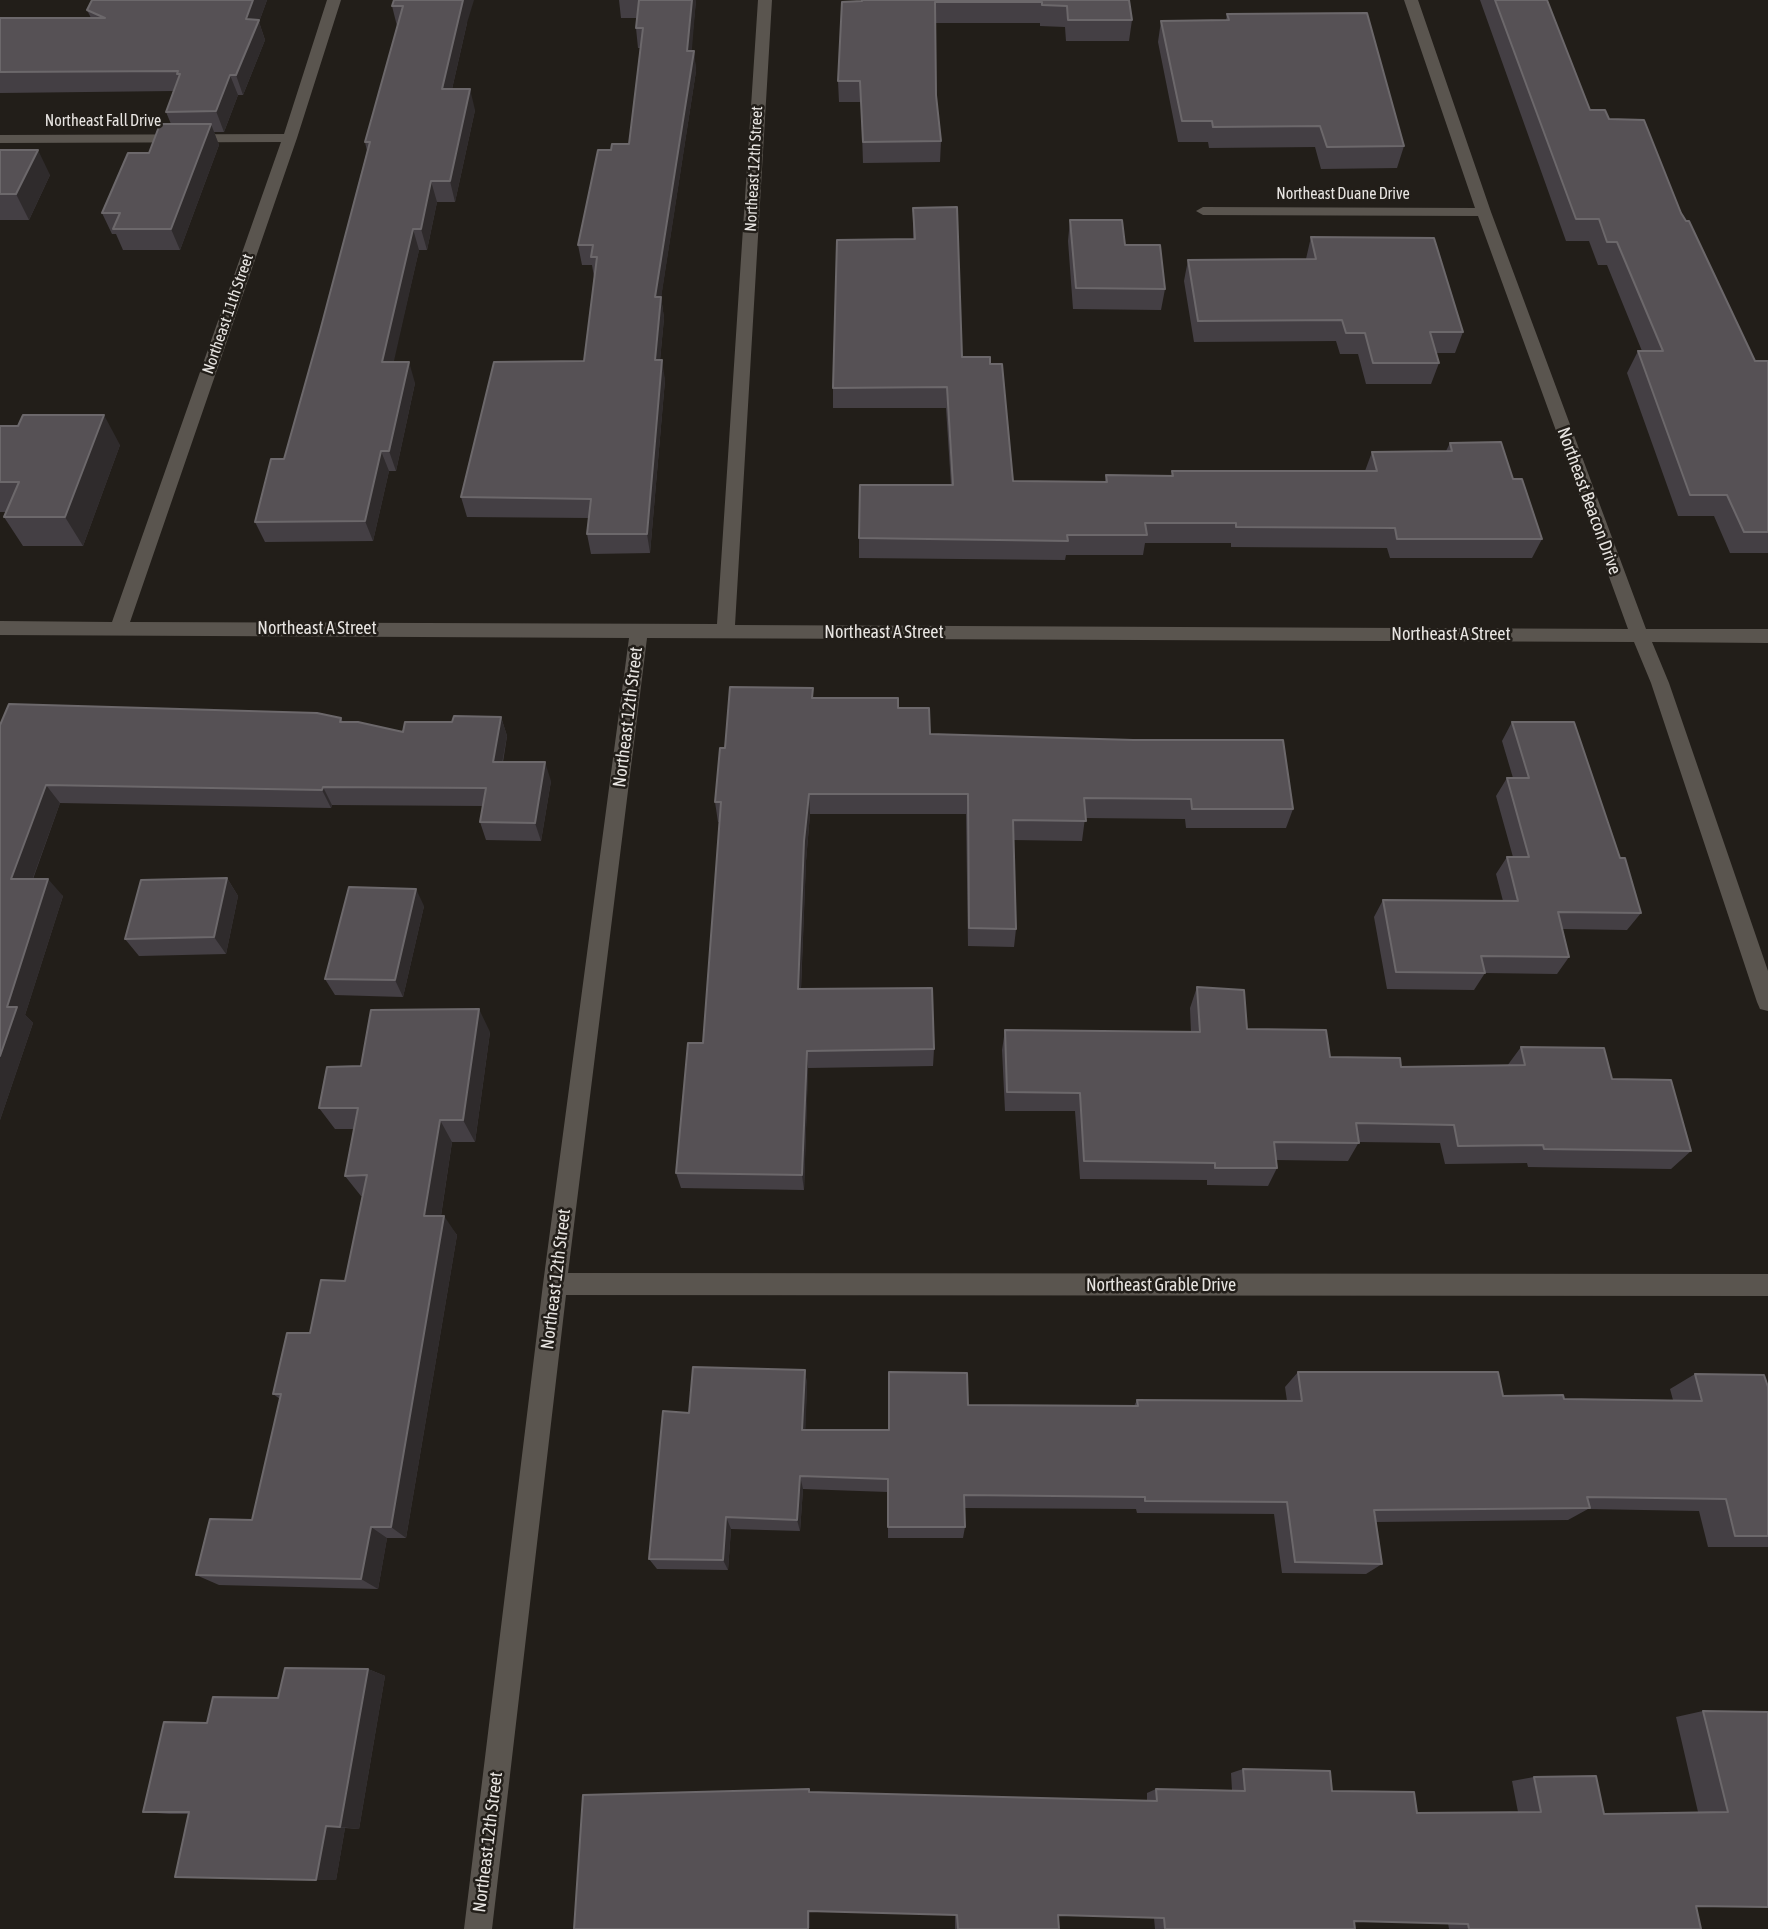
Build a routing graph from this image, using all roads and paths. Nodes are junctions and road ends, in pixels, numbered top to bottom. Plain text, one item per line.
1 (334, 0) edge
2 (765, 0) edge
3 (1411, 0) edge
4 (289, 138) junction
5 (0, 139) edge
6 (1203, 211) dead end
7 (1484, 212) junction
8 (119, 627) junction
9 (0, 628) edge
10 (639, 630) junction
11 (726, 631) junction
12 (1639, 635) junction
13 (1768, 636) edge
14 (1768, 1002) edge
15 (555, 1284) junction
16 (1768, 1285) edge
17 (478, 1929) edge

1 - 4 street, Northeast 11th Street
2 - 11 street, Northeast 12th Street
3 - 7 street, Northeast Beacon Drive
4 - 5 street, Northeast Fall Drive
4 - 8 street, Northeast 11th Street
6 - 7 street, Northeast Duane Drive
7 - 12 street, Northeast Beacon Drive
8 - 9 street, Northeast A Street
8 - 10 street, Northeast A Street
10 - 11 street, Northeast A Street
10 - 15 street, Northeast 12th Street
11 - 12 street, Northeast A Street
12 - 13 street, Northeast A Street
12 - 14 street, Northeast Beacon Drive
15 - 16 street, Northeast Grable Drive
15 - 17 street, Northeast 12th Street

